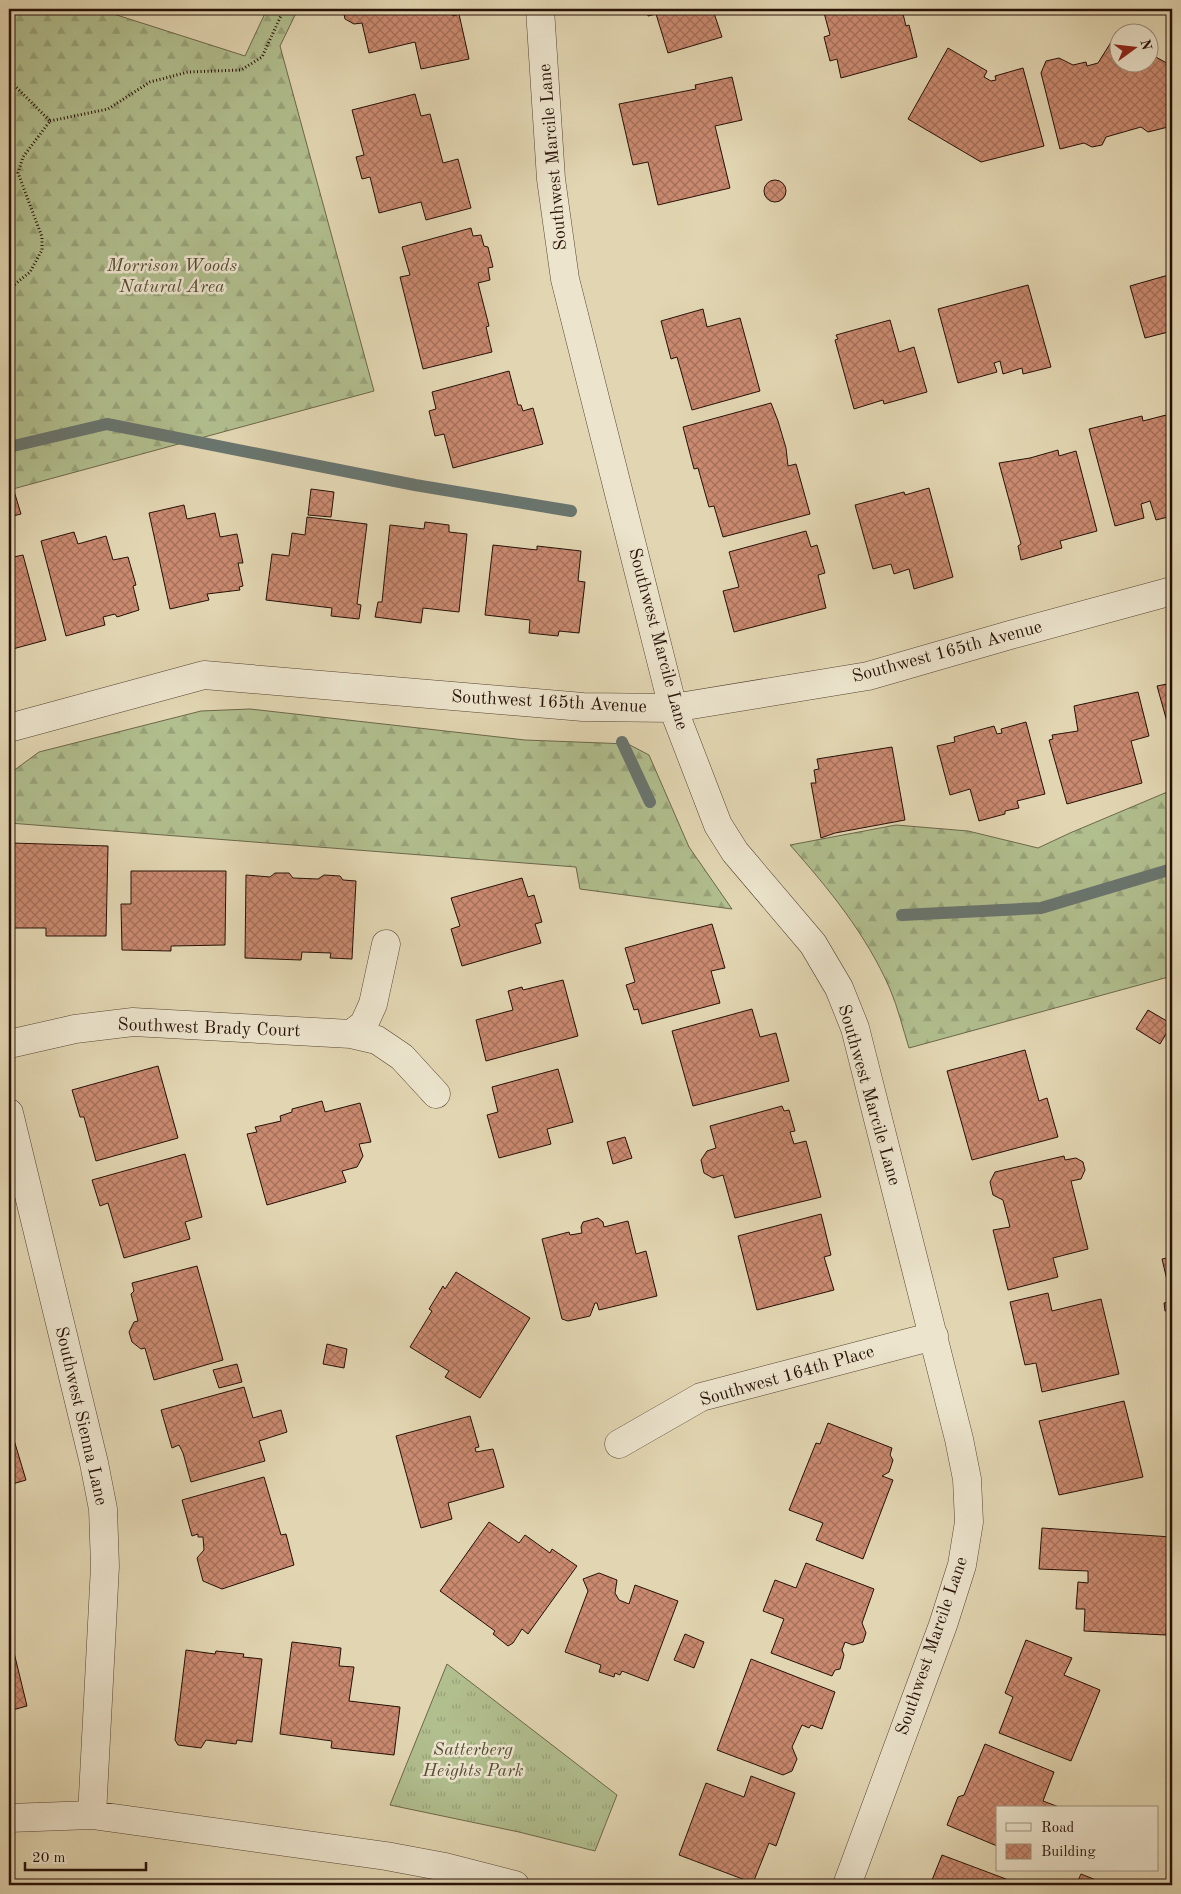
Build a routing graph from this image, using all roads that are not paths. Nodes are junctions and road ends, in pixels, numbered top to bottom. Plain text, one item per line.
1 (540, 9) edge
2 (1172, 591) edge
3 (673, 708) junction
4 (9, 728) edge
5 (386, 944) dead end
6 (352, 1034) junction
7 (9, 1044) edge
8 (436, 1094) dead end
9 (9, 1113) edge
10 (934, 1336) junction
11 (619, 1444) dead end
12 (92, 1815) junction
13 (9, 1818) edge
14 (514, 1885) edge
15 (847, 1885) edge

1 - 3 street, Southwest Marcile Lane
2 - 3 street, Southwest 165th Avenue
3 - 4 street, Southwest 165th Avenue
3 - 10 street, Southwest Marcile Lane
5 - 6 street
6 - 7 street, Southwest Brady Court
6 - 8 street, Southwest Brady Court
9 - 12 street, Southwest Sienna Lane
10 - 11 street, Southwest 164th Place
10 - 15 street, Southwest Marcile Lane
12 - 13 street
12 - 14 street

